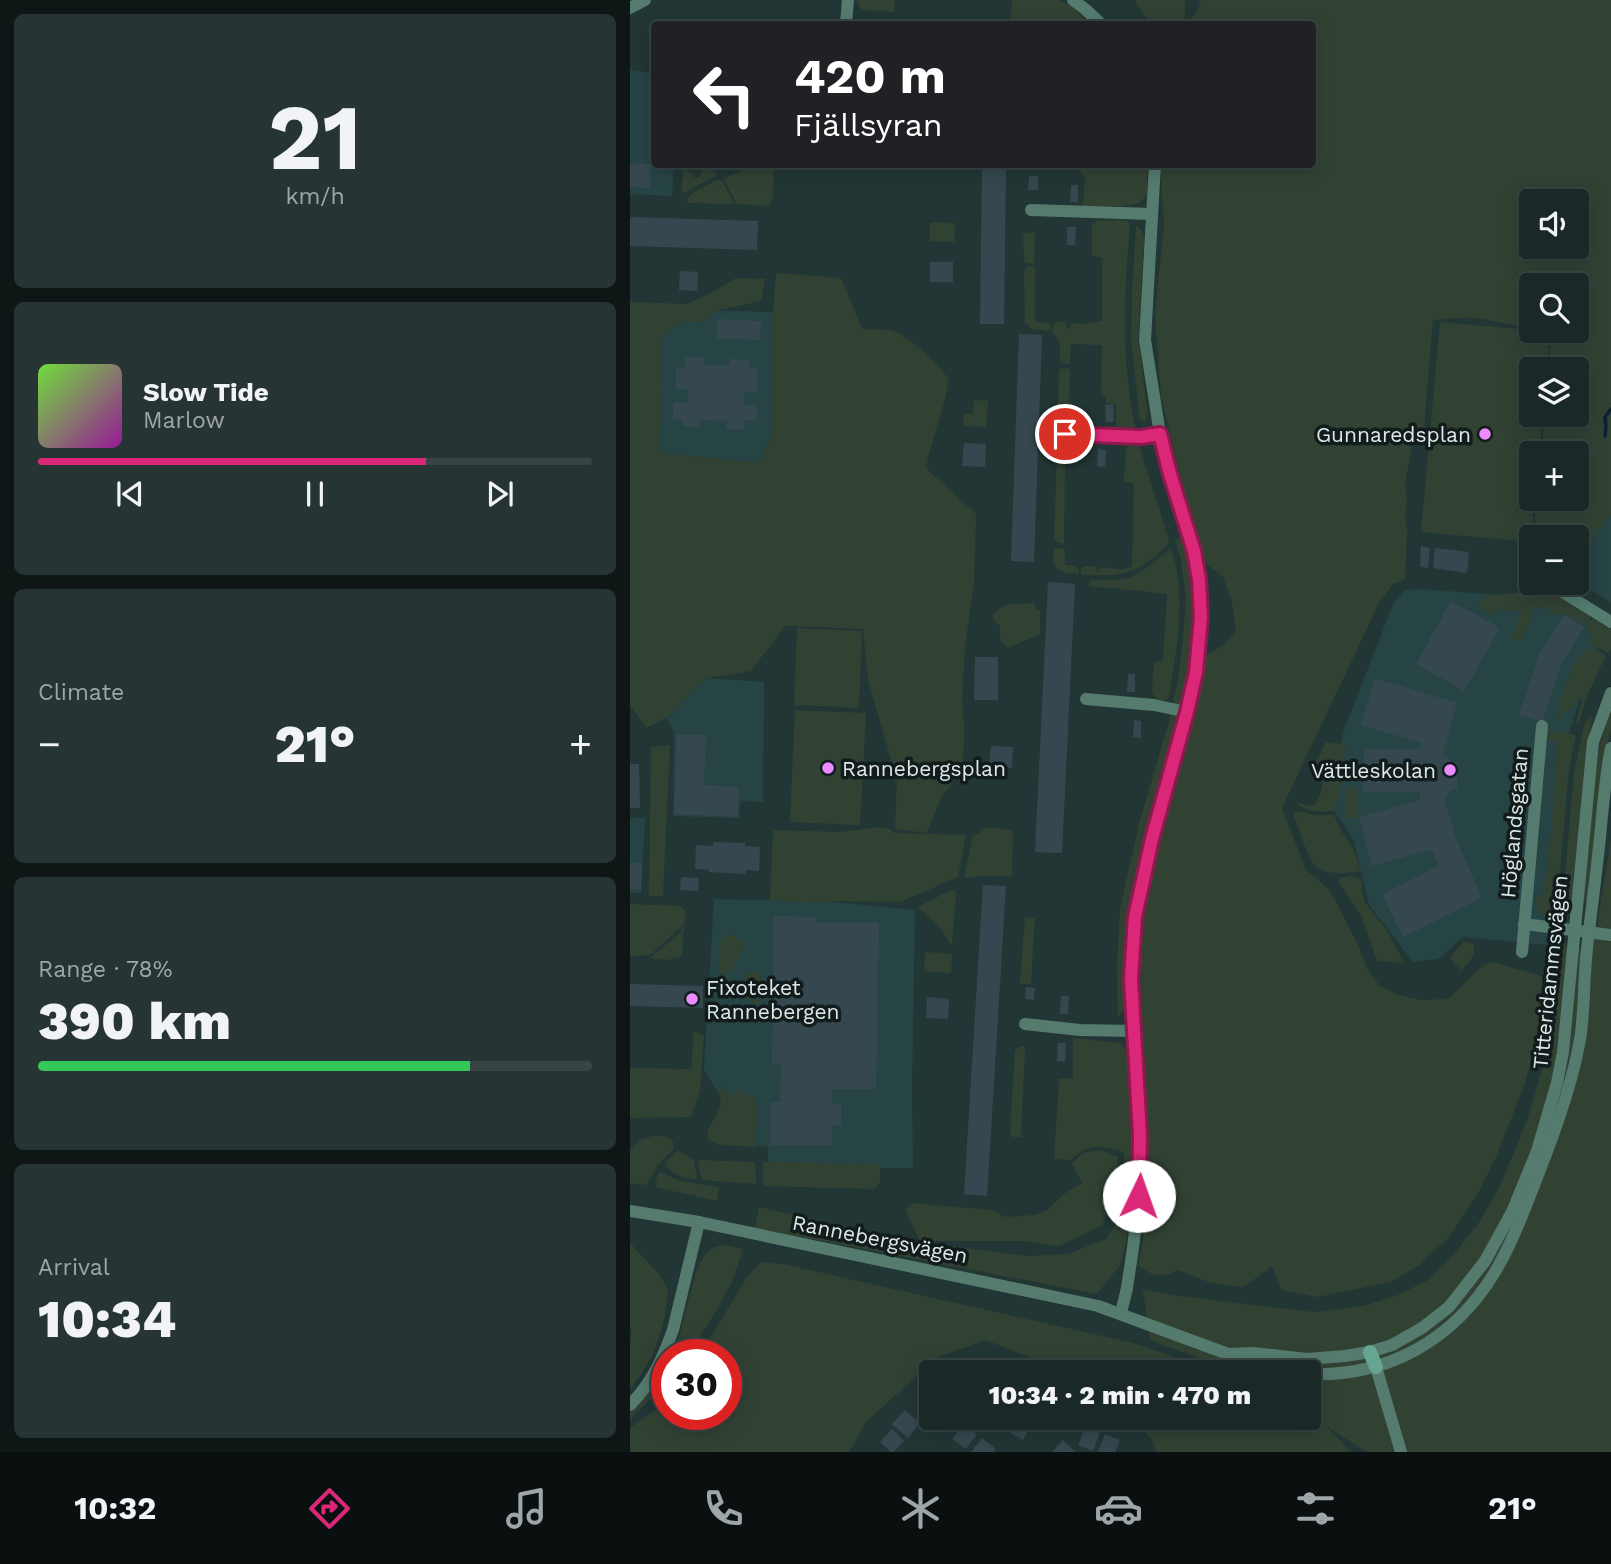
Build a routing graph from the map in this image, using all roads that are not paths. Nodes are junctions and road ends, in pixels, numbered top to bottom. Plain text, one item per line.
1 (645, 0) edge
2 (848, 0) edge
3 (1073, 0) edge
4 (630, 8) edge
5 (846, 21) edge
6 (1098, 21) edge
7 (1155, 168) edge
8 (1031, 210) dead end
9 (1152, 214) junction
10 (1065, 434) dead end
11 (1160, 434) junction
12 (1567, 595) edge
13 (1611, 622) edge
14 (1611, 693) edge
15 (1086, 699) dead end
16 (1187, 712) junction
17 (1542, 726) dead end
18 (1611, 748) edge
19 (1524, 924) junction
20 (1575, 930) junction
21 (1590, 932) junction
22 (1611, 935) edge
23 (1522, 952) dead end
24 (1025, 1024) dead end
25 (1133, 1031) junction
26 (630, 1210) edge
27 (699, 1222) junction
28 (1121, 1314) junction
29 (1370, 1352) junction
30 (1228, 1354) junction
31 (1239, 1360) edge
32 (1376, 1367) junction
33 (1321, 1373) edge
34 (630, 1405) edge
35 (1401, 1452) edge

1 - 4 street
2 - 5 street
3 - 6 street
7 - 9 street
8 - 9 street
9 - 11 street
10 - 11 street
11 - 16 street
12 - 13 street
14 - 20 street, Titteridammsvägen
15 - 16 street
16 - 25 street
17 - 19 street, Höglandsgatan
18 - 21 street, Titteridammsvägen
19 - 20 street, Höglandsgatan
19 - 23 street, Höglandsgatan
20 - 21 street, Höglandsgatan
20 - 29 street, Titteridammsvägen
21 - 22 street, Höglandsgatan
21 - 32 street, Titteridammsvägen
24 - 25 street
25 - 28 street
26 - 27 street, Rannebergsvägen
27 - 28 street, Rannebergsvägen
27 - 34 street
28 - 30 street, Rannebergsvägen
29 - 30 street, Rannebergsvägen
29 - 32 street
30 - 31 street, Rannebergsvägen
32 - 33 street
32 - 35 street

